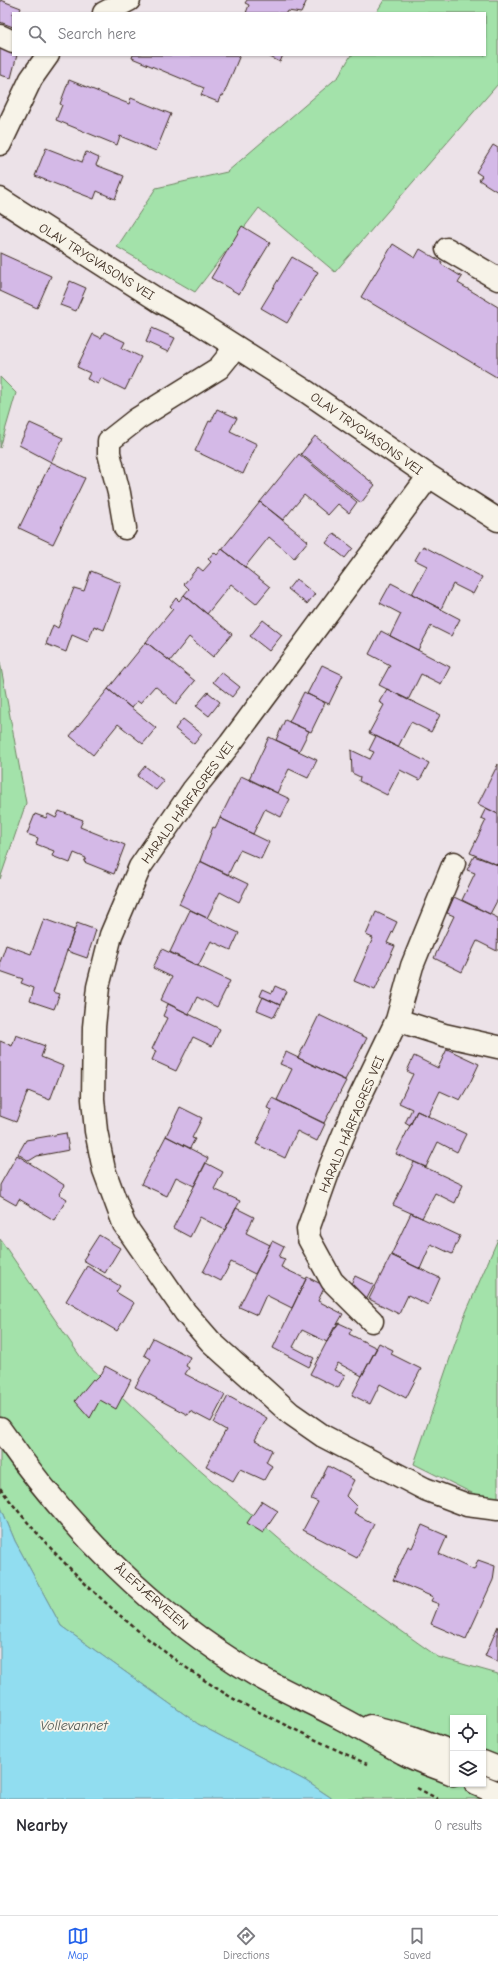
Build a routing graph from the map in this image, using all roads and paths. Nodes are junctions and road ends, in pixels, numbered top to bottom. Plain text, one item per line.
1 (128, 0) edge
2 (106, 12) edge
3 (0, 36) edge
4 (12, 42) edge
5 (47, 56) edge
6 (0, 144) edge
7 (0, 199) edge
8 (447, 249) dead end
9 (498, 279) edge
10 (236, 348) junction
11 (429, 476) junction
12 (498, 520) edge
13 (125, 528) dead end
14 (454, 863) dead end
15 (397, 1020) junction
16 (498, 1047) edge
17 (372, 1321) dead end
18 (0, 1429) edge
19 (498, 1509) edge
20 (342, 1719) junction
21 (450, 1751) edge
22 (486, 1763) edge
23 (498, 1768) edge
24 (450, 1773) edge
25 (483, 1787) edge
26 (498, 1793) edge

1 - 2 street
3 - 4 street
5 - 6 street
7 - 10 street, OLAV TRYGVASONS VEI
8 - 9 street
10 - 11 street, OLAV TRYGVASONS VEI
10 - 13 street
11 - 12 street, OLAV TRYGVASONS VEI
11 - 19 street, HARALD HÅRFAGRES VEI
14 - 15 street, HARALD HÅRFAGRES VEI
15 - 16 street
15 - 17 street, HARALD HÅRFAGRES VEI
18 - 20 street, ÅLEFJÆRVEIEN
20 - 21 street, ÅLEFJÆRVEIEN
20 - 24 street, ÅLEFJÆRVEIEN
22 - 23 street
25 - 26 street

